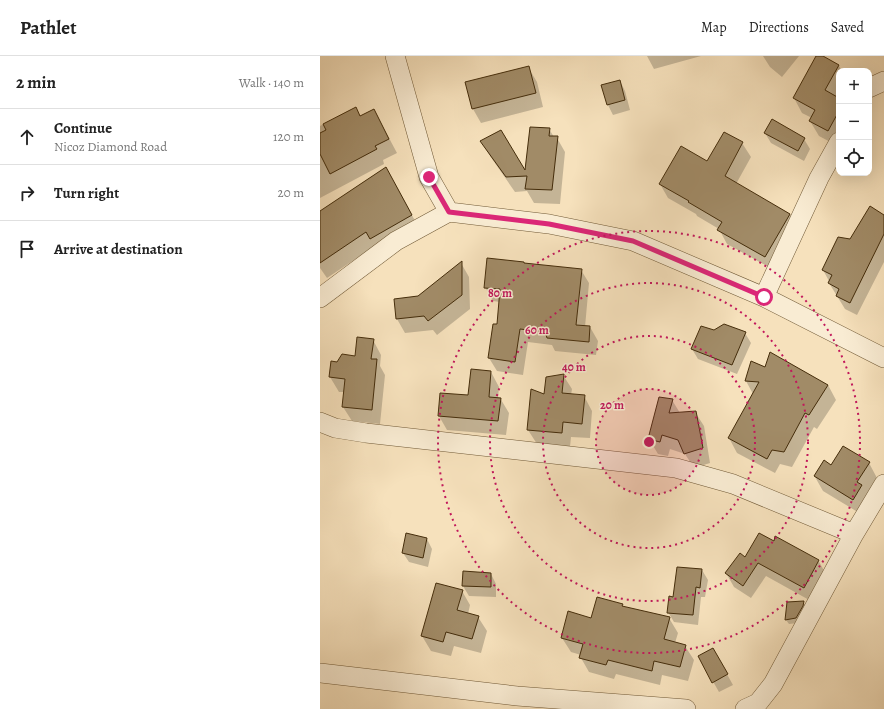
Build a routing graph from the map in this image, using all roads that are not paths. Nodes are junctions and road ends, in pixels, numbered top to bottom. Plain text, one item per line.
1 (395, 56) edge
2 (884, 81) edge
3 (872, 87) edge
4 (836, 147) edge
5 (449, 212) junction
6 (764, 297) junction
7 (320, 298) edge
8 (884, 358) edge
9 (320, 422) edge
10 (884, 484) edge
11 (854, 534) junction
12 (320, 673) edge
13 (516, 703) edge
14 (686, 709) edge
15 (745, 709) edge

1 - 5 street
2 - 3 street
4 - 6 street
5 - 6 street
5 - 7 street
6 - 8 street
9 - 11 street
10 - 11 street
11 - 15 street
12 - 13 street
13 - 14 street

